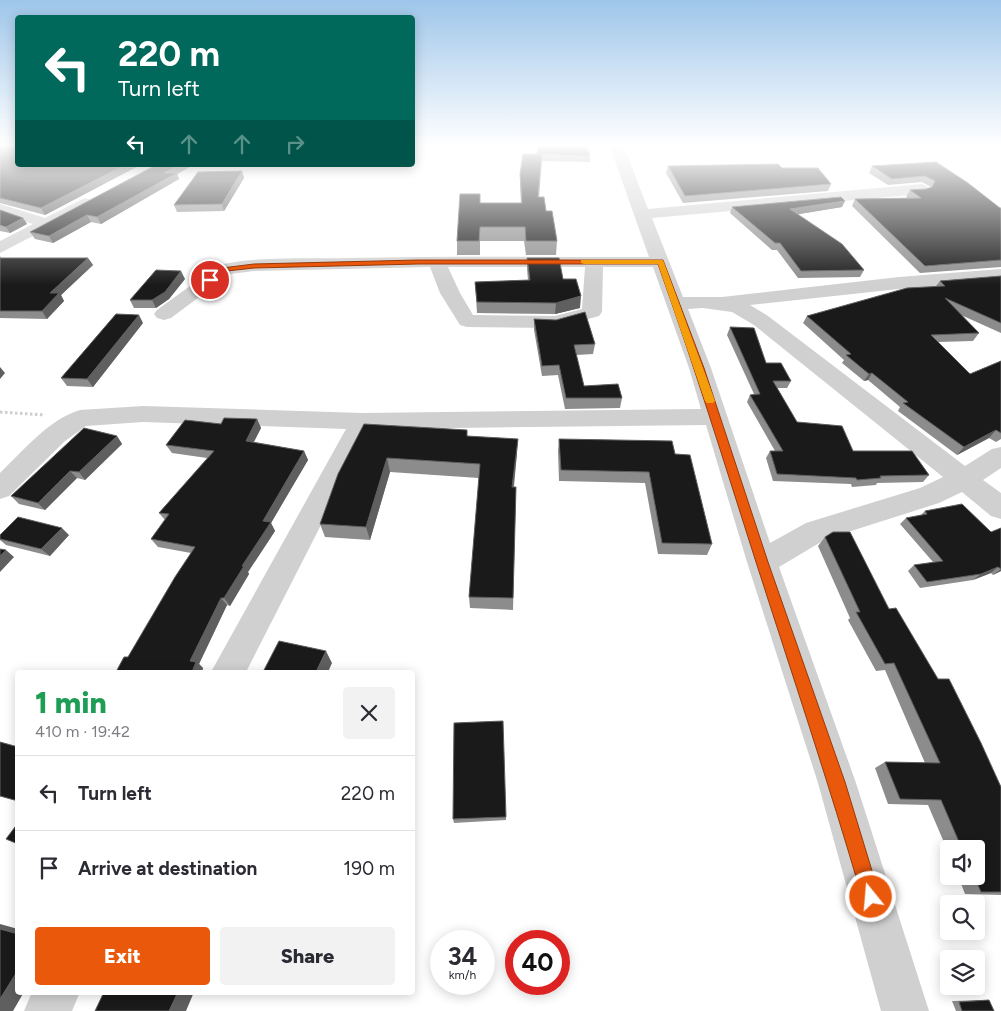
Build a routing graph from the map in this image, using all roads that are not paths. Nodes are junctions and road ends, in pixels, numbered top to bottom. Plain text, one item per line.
1 (634, 191) edge
2 (898, 191) edge
3 (95, 197) edge
4 (0, 209) edge
5 (643, 214) junction
6 (46, 223) junction
7 (0, 248) edge
8 (437, 262) junction
9 (594, 262) junction
10 (660, 262) junction
11 (1001, 276) edge
12 (723, 302) junction
13 (676, 304) junction
14 (164, 314) dead end
15 (715, 418) junction
16 (362, 421) junction
17 (1001, 456) edge
18 (964, 479) junction
19 (0, 489) edge
20 (1001, 508) edge
21 (762, 562) junction
22 (229, 670) edge
23 (56, 995) edge
24 (48, 1011) edge
25 (905, 1011) edge

1 - 5 street
2 - 5 street
3 - 6 street
4 - 6 street
5 - 10 street
6 - 7 street
8 - 9 street
8 - 9 street
8 - 14 street
9 - 10 street
10 - 13 street
11 - 12 street
12 - 13 street
12 - 18 street
13 - 15 street
15 - 16 street
15 - 21 street
16 - 19 street
16 - 22 street
17 - 18 street
18 - 20 street
18 - 21 street
21 - 25 street
23 - 24 street

